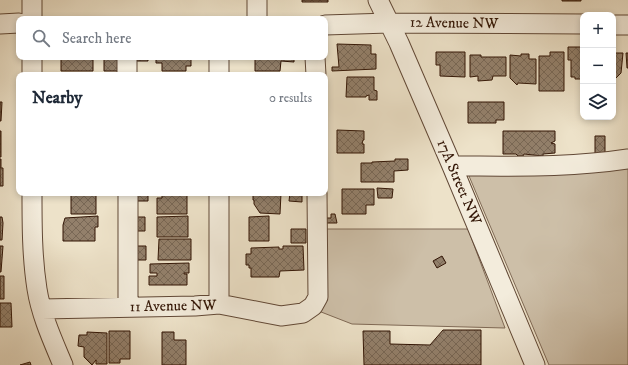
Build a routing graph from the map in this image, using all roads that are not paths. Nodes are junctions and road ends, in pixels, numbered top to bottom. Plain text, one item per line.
1 (32, 0) edge
2 (257, 0) edge
3 (378, 0) edge
4 (32, 16) edge
5 (257, 16) edge
6 (389, 23) junction
7 (0, 24) edge
8 (16, 24) edge
9 (580, 24) edge
10 (328, 25) edge
11 (616, 25) edge
12 (628, 25) edge
13 (32, 60) edge
14 (127, 60) edge
15 (219, 60) edge
16 (315, 60) edge
17 (32, 72) edge
18 (127, 72) edge
19 (219, 72) edge
20 (316, 72) edge
21 (628, 159) edge
22 (452, 166) junction
23 (32, 196) edge
24 (128, 196) edge
25 (219, 196) edge
26 (317, 196) edge
27 (219, 304) junction
28 (128, 307) junction
29 (42, 309) junction
30 (64, 365) edge
31 (536, 365) edge

1 - 4 street
2 - 5 street
3 - 6 street, 17A Street NW
6 - 9 street, 12 Avenue NW
6 - 10 street, 12 Avenue NW
6 - 22 street, 17A Street NW
7 - 8 street
11 - 12 street
13 - 17 street
14 - 18 street
15 - 19 street
16 - 20 street
21 - 22 street
22 - 31 street, 17A Street NW
23 - 29 street
24 - 28 street
25 - 27 street
26 - 27 street, 11 Avenue NW
27 - 28 street, 11 Avenue NW
28 - 29 street, 11 Avenue NW
29 - 30 street

